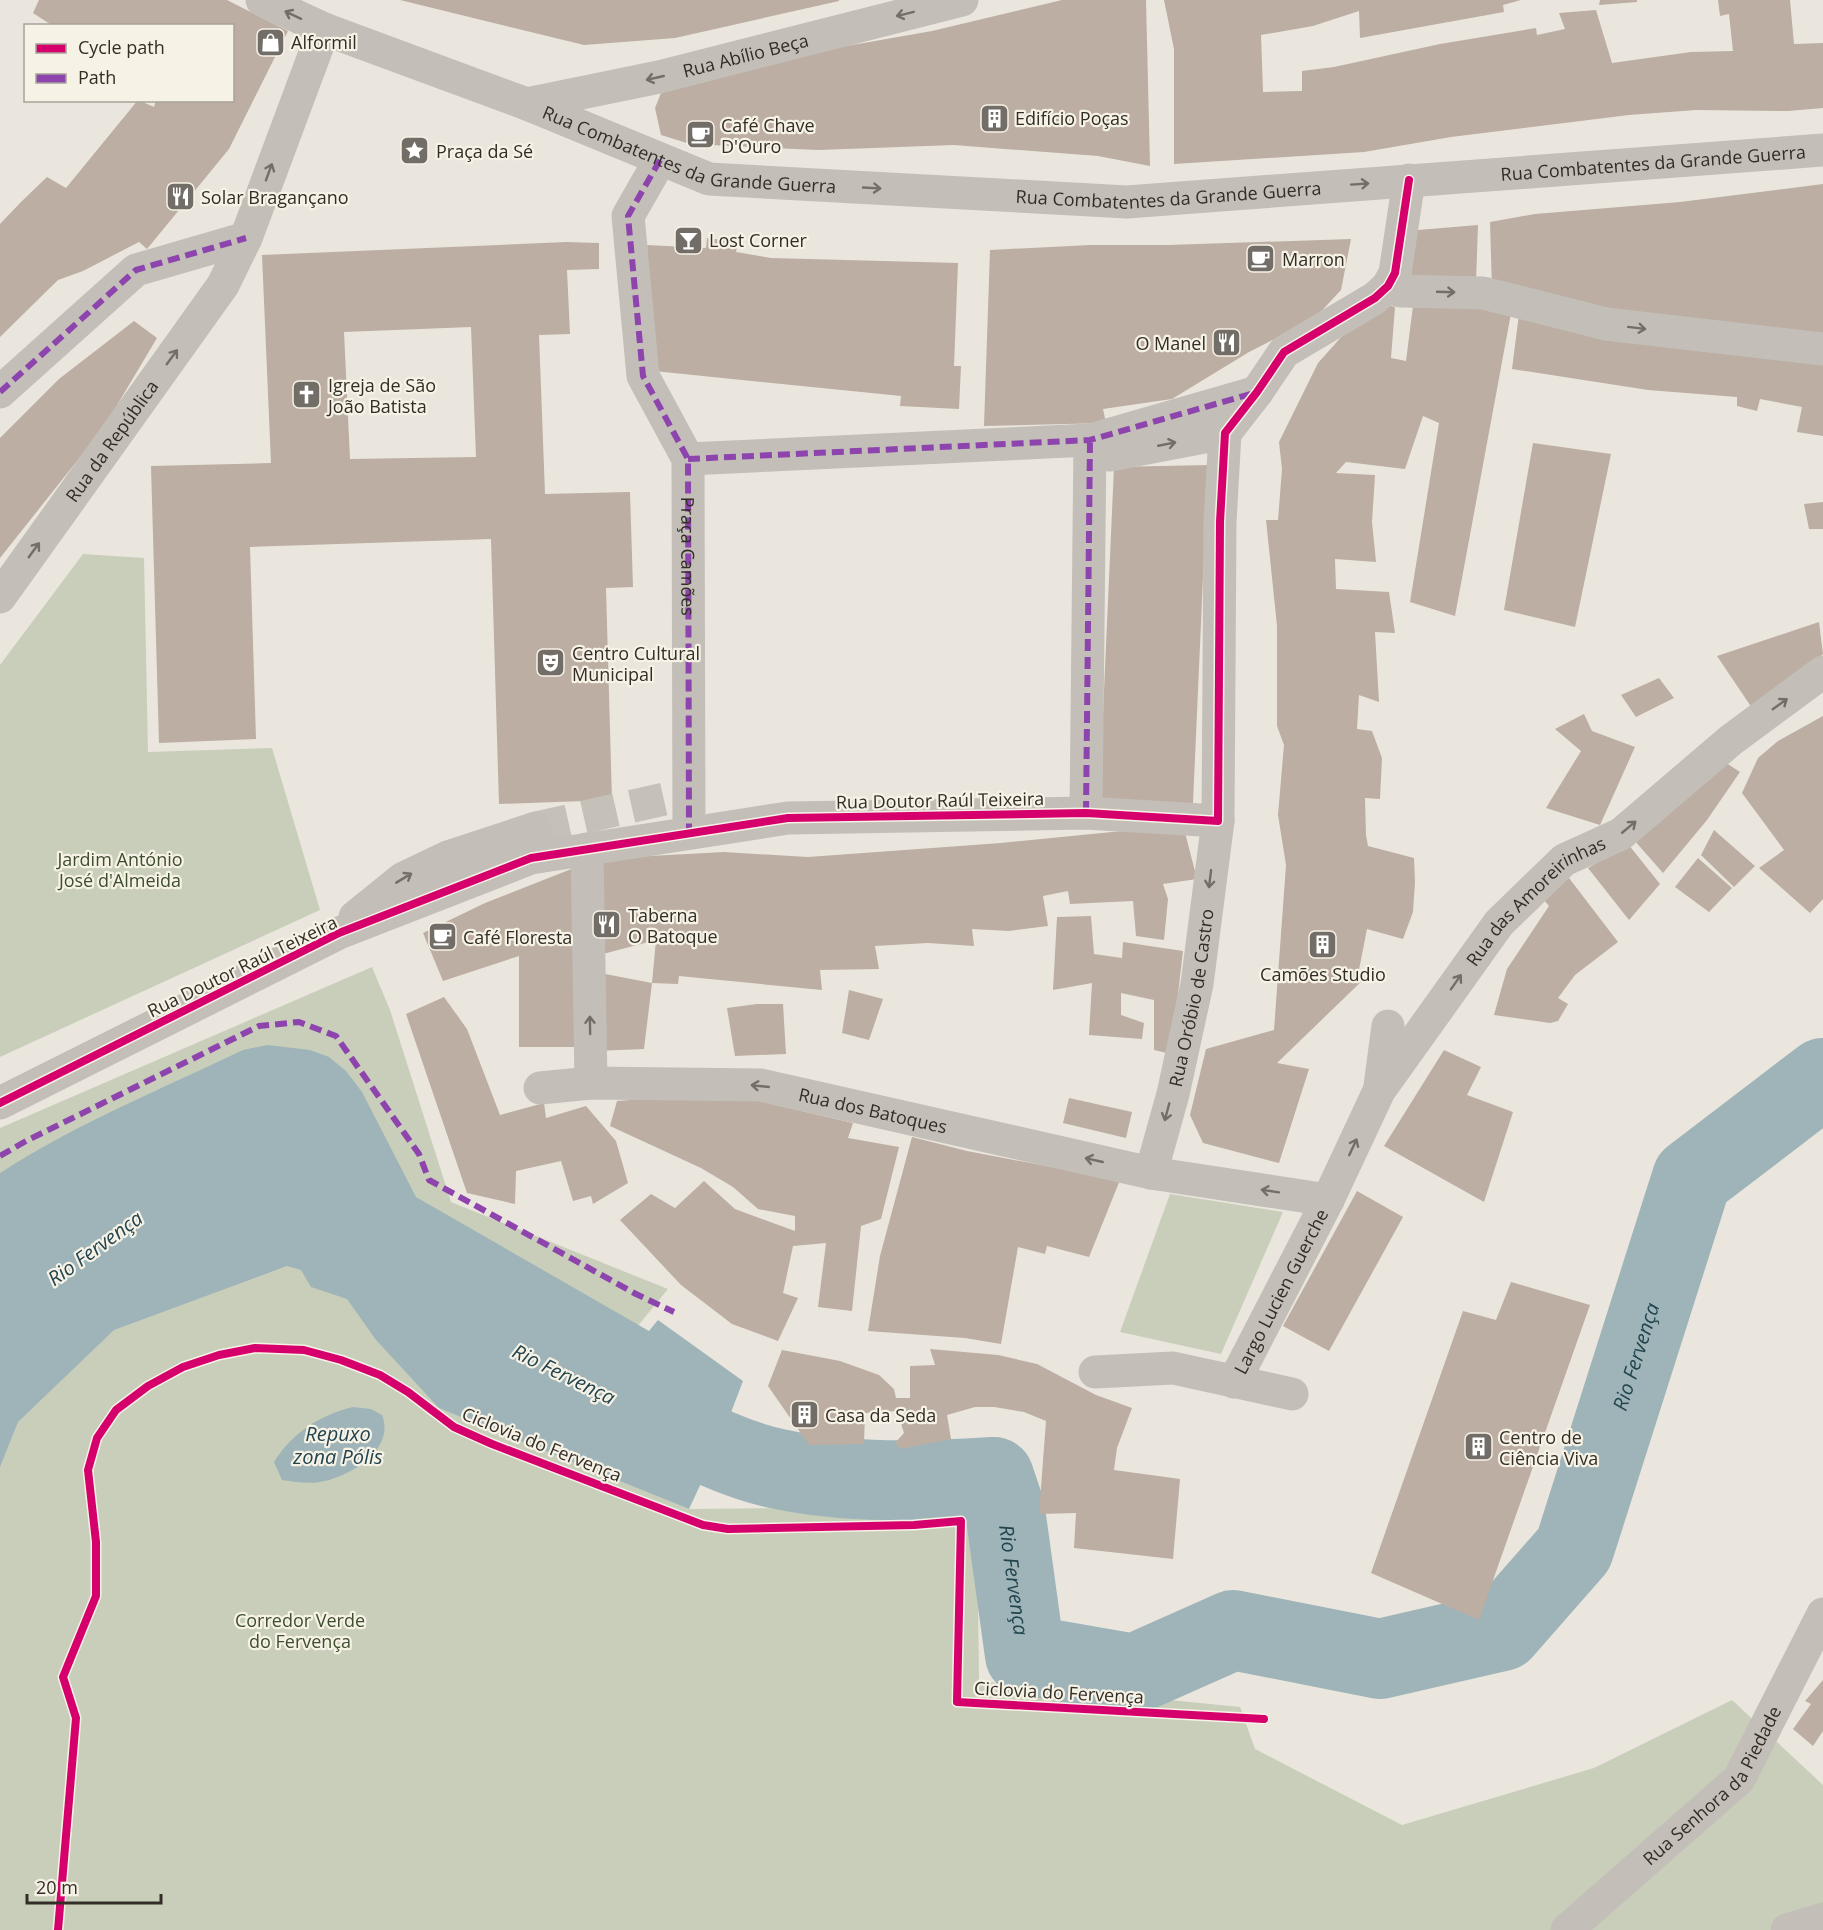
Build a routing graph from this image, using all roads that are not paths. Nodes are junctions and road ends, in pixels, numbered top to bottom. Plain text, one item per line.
1 (262, 0) edge
2 (962, 0) edge
3 (324, 29) junction
4 (527, 104) junction
5 (1823, 150) edge
6 (660, 160) junction
7 (1409, 180) junction
8 (246, 238) junction
9 (1388, 286) junction
10 (1823, 349) edge
11 (0, 392) edge
12 (1257, 392) junction
13 (1225, 433) junction
14 (1100, 448) junction
15 (688, 459) junction
16 (0, 597) edge
17 (1823, 672) edge
18 (1086, 813) junction
19 (1218, 821) junction
20 (536, 828) tunnel mouth
21 (689, 833) junction
22 (587, 849) junction
23 (326, 941) junction
24 (1388, 1026) dead end
25 (591, 1083) junction
26 (540, 1088) dead end
27 (1379, 1091) junction
28 (0, 1103) edge
29 (1150, 1173) junction
30 (1328, 1200) junction
31 (1095, 1372) dead end
32 (1234, 1382) junction
33 (1292, 1394) dead end
34 (1823, 1614) edge
35 (1823, 1918) edge
36 (1567, 1930) edge
37 (1787, 1930) edge

3 -> 1 street
2 -> 4 street, Rua Abílio Beça
3 - 4 street
8 -> 3 street
4 - 6 street, Rua Combatentes da Grande Guerra
5 - 7 street, Rua Combatentes da Grande Guerra
6 -> 7 street, Rua Combatentes da Grande Guerra
6 - 15 street
7 - 9 street
8 - 11 street
16 -> 8 street, Rua da República
9 -> 10 street
9 - 12 street
12 - 13 street
12 - 14 street
14 -> 13 street
13 - 19 street
14 - 15 street
14 - 18 street
15 - 21 street, Praça Camões
27 -> 17 street, Rua das Amoreirinhas
18 - 19 street, Rua Doutor Raúl Teixeira
18 - 21 street, Rua Doutor Raúl Teixeira
19 -> 29 street, Rua Oróbio de Castro
23 -> 20 street
21 - 22 street, Rua Doutor Raúl Teixeira
22 - 23 street, Rua Doutor Raúl Teixeira
25 -> 22 street
23 - 28 street, Rua Doutor Raúl Teixeira
24 - 27 street
25 - 26 street, Rua dos Batoques
29 -> 25 street, Rua dos Batoques
30 -> 27 street, Rua das Amoreirinhas
30 -> 29 street, Largo Lucien Guerche
30 - 32 street, Largo Lucien Guerche
31 - 32 street, Largo Lucien Guerche
32 - 33 street, Largo Lucien Guerche
34 - 36 street, Rua Senhora da Piedade
35 - 37 street

